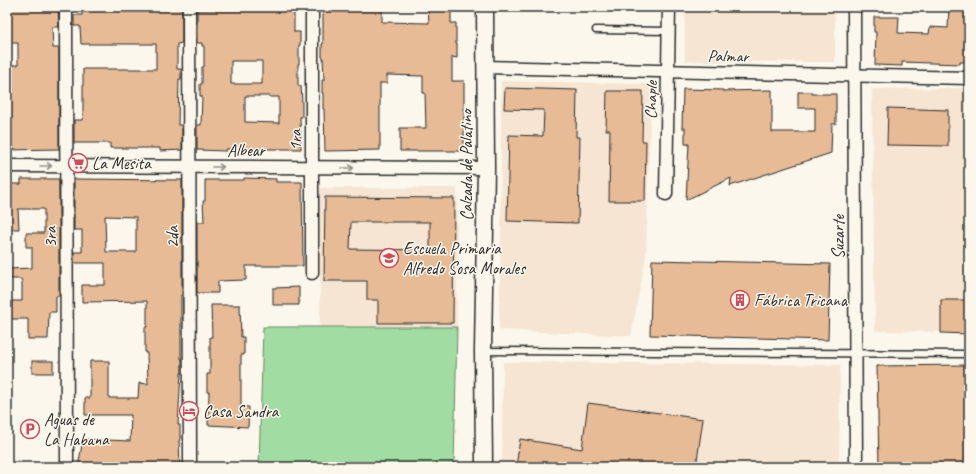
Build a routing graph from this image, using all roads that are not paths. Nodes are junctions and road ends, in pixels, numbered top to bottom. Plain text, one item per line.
1 (66, 7) edge
2 (189, 7) edge
3 (312, 7) edge
4 (485, 7) edge
5 (669, 7) edge
6 (854, 7) edge
7 (596, 30) dead end
8 (668, 31) junction
9 (485, 67) junction
10 (668, 71) junction
11 (855, 75) junction
12 (969, 78) edge
13 (7, 166) edge
14 (66, 167) junction
15 (189, 167) junction
16 (312, 168) junction
17 (486, 168) junction
18 (666, 194) dead end
19 (312, 273) dead end
20 (483, 351) junction
21 (856, 354) junction
22 (969, 354) edge
23 (67, 467) edge
24 (190, 467) edge
25 (484, 467) edge
26 (856, 467) edge

1 - 14 street, 3ra
2 - 15 street, 2da
3 - 16 street, 1ra
4 - 9 street, Calzada de Palatino
5 - 8 street, Chaple
6 - 11 street, Suzarte
7 - 8 lane
8 - 10 street, Chaple
9 - 10 street, Palmar
9 - 17 street, Calzada de Palatino
10 - 11 street, Palmar
10 - 18 street, Chaple
11 - 12 street, Palmar
11 - 21 street, Suzarte
13 -> 14 street, Albear
14 - 15 street, Albear
14 - 23 street, 3ra
15 -> 16 street, Albear
15 - 24 street, 2da
16 -> 17 street, Albear
16 - 19 street, 1ra
17 - 20 street, Calzada de Palatino
20 - 21 lane
20 - 25 street, Calzada de Palatino
21 - 22 lane
21 - 26 street, Suzarte

